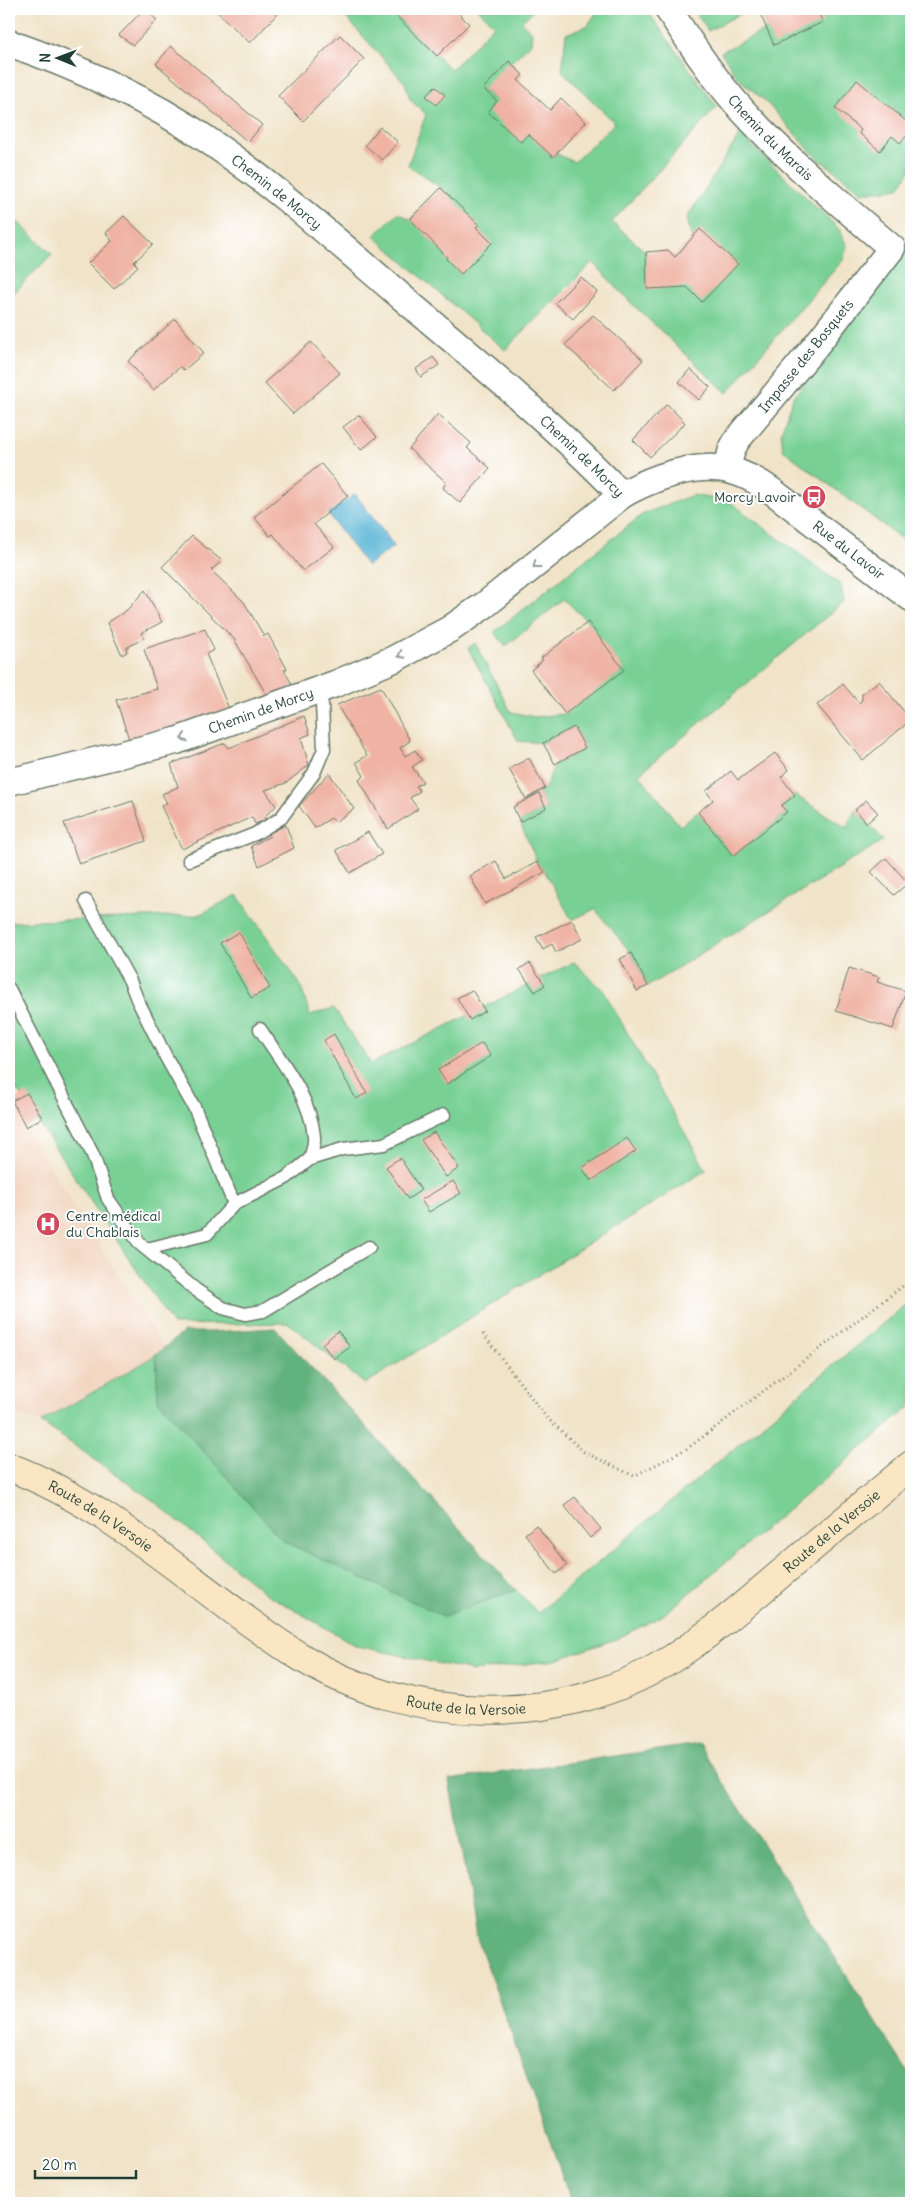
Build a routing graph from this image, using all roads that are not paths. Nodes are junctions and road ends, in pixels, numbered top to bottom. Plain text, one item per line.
1 (668, 9) edge
2 (9, 43) edge
3 (892, 248) joint
4 (727, 469) junction
5 (622, 494) junction
6 (911, 598) edge
7 (317, 690) junction
8 (9, 782) edge
9 (189, 860) dead end
10 (86, 901) dead end
11 (9, 989) edge
12 (260, 1029) dead end
13 (444, 1115) dead end
14 (310, 1159) junction
15 (234, 1204) junction
16 (369, 1248) dead end
17 (147, 1250) junction
18 (911, 1465) edge
19 (9, 1467) edge

1 - 3 street, Chemin du Marais
2 - 5 street, Chemin de Morcy
3 - 4 street, Impasse des Bosquets
4 - 5 street, Rue du Lavoir
4 - 6 street, Rue du Lavoir
5 -> 7 street, Chemin de Morcy
7 -> 8 street, Chemin de Morcy
7 - 9 lane
10 - 15 lane
11 - 17 lane
12 - 14 lane
13 - 14 lane
14 - 15 lane
15 - 17 lane
16 - 17 lane
18 - 19 main road, Route de la Versoie

